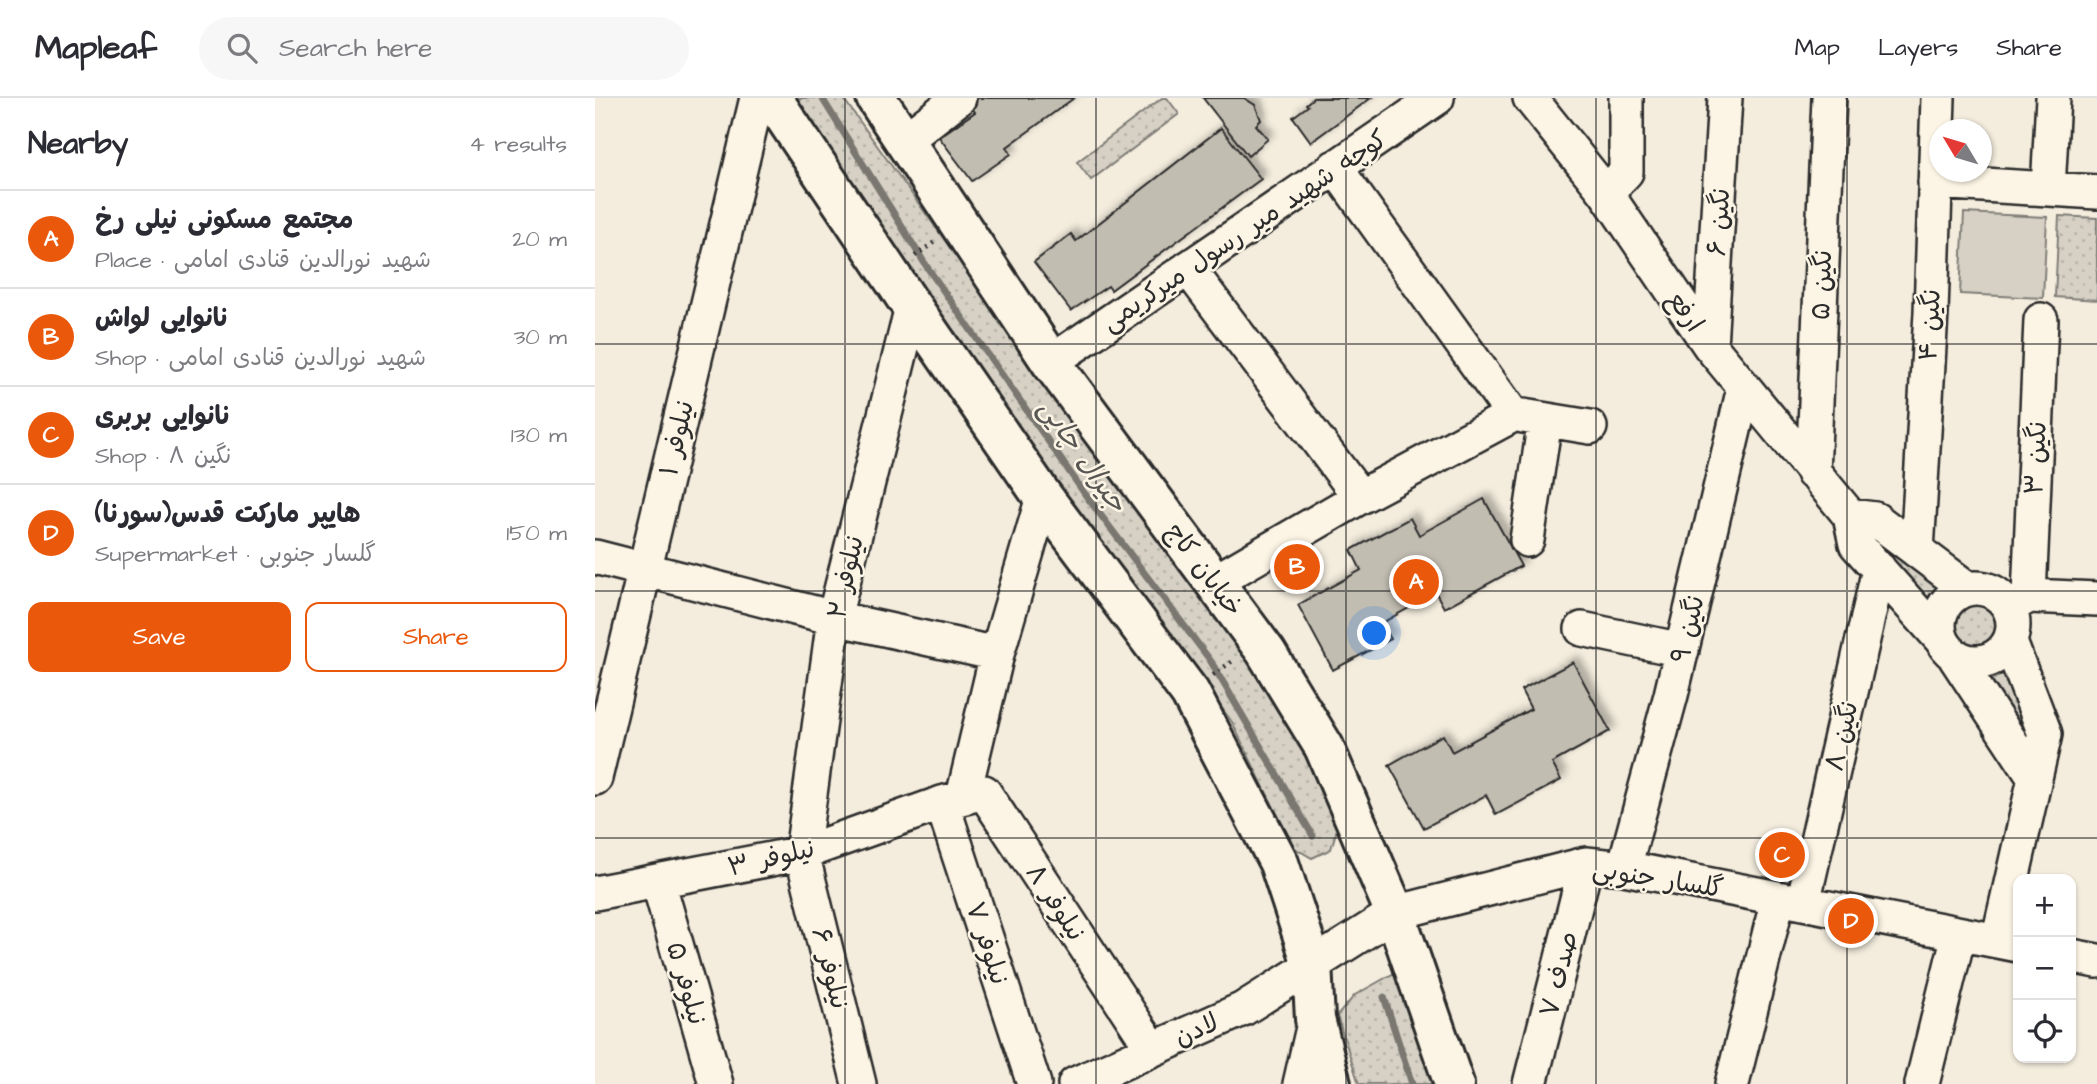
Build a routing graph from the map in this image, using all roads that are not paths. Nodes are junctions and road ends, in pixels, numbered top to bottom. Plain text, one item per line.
1 (757, 98) edge
2 (772, 98) edge
3 (876, 98) edge
4 (959, 98) edge
5 (1437, 98) edge
6 (1530, 98) edge
7 (1626, 98) edge
8 (1725, 98) edge
9 (1829, 98) edge
10 (1938, 98) edge
11 (2053, 98) edge
12 (1937, 119) edge
13 (904, 141) junction
14 (1335, 167) junction
15 (1935, 182) joint
16 (2048, 189) junction
17 (2097, 192) edge
18 (1606, 193) junction
19 (1188, 268) junction
20 (912, 307) junction
21 (2041, 320) dead end
22 (1710, 346) junction
23 (1051, 362) junction
24 (1744, 388) junction
25 (1529, 418) junction
26 (1590, 427) dead end
27 (1813, 473) junction
28 (1043, 497) junction
29 (1360, 497) junction
30 (1850, 516) junction
31 (1527, 540) dead end
32 (1917, 551) junction
33 (595, 557) edge
34 (1879, 569) junction
35 (645, 571) junction
36 (1214, 582) junction
37 (1968, 589) junction
38 (2097, 599) edge
39 (2019, 602) junction
40 (834, 618) junction
41 (1582, 629) dead end
42 (2010, 642) junction
43 (1949, 648) junction
44 (1682, 650) junction
45 (997, 654) junction
46 (2034, 777) junction
47 (595, 778) edge
48 (953, 800) junction
49 (802, 853) junction
50 (1586, 864) junction
51 (1624, 869) junction
52 (659, 881) junction
53 (595, 893) edge
54 (1790, 901) junction
55 (1395, 913) junction
56 (1959, 934) junction
57 (2008, 943) edge
58 (2076, 957) edge
59 (2097, 961) edge
60 (1312, 964) junction
61 (1315, 1019) junction
62 (1152, 1048) junction
63 (1117, 1073) edge
64 (716, 1084) edge
65 (859, 1084) edge
66 (1034, 1084) edge
67 (1075, 1084) edge
68 (1300, 1084) edge
69 (1331, 1084) edge
70 (1454, 1084) edge
71 (1530, 1084) edge
72 (1732, 1084) edge
73 (1922, 1084) edge

1 - 35 street, نیلوفر ۱
2 - 20 main road
3 - 13 main road, خیابان کاج
4 - 13 street
5 - 14 street, کوچه شهید میر رسول میرکریمی
6 - 18 street, ارفع
7 - 18 street
8 - 22 street, نگین ۶
9 - 27 street, نگین ۵
10 - 12 street, نگین ۴
11 - 16 street
13 - 23 main road, خیابان کاج
14 - 19 street, کوچه شهید میر رسول میرکریمی
14 - 25 street
15 - 16 street
15 - 32 street, نگین ۴
16 - 17 street
18 - 22 street, ارفع
19 - 23 street, کوچه شهید میر رسول میرکریمی
19 - 29 street
20 - 28 main road
20 - 40 street, نیلوفر ۲
21 - 39 street, نگین ۳
22 - 24 street, ارفع
23 - 36 main road, خیابان کاج
24 - 27 street, ارفع
24 - 44 street, نگین ۹
25 - 26 street
25 - 29 street
25 - 31 street
27 - 30 street, ارفع
28 - 45 street
28 - 60 main road
29 - 36 street
30 - 32 street
30 - 34 street
32 - 37 street
33 - 35 street
34 - 43 street
34 - 54 street, نگین ۸
35 - 40 street
35 - 47 street, نیلوفر ۱
36 - 55 main road, خیابان کاج
37 - 39 street
37 - 43 street
38 - 39 street
39 - 42 street
40 - 45 street
40 - 49 street, نیلوفر ۲
41 - 44 street
42 - 43 street
42 - 46 street
43 - 46 street
44 - 51 street, نگین ۹
45 - 48 street
46 - 57 street
48 - 49 street, نیلوفر ۳
48 - 62 street, نیلوفر ۸
48 - 66 street, نیلوفر ۷
49 - 52 street, نیلوفر ۳
49 - 65 street, نیلوفر ۶
50 - 51 street, گلسار جنوبی
50 - 55 street, گلسار جنوبی
50 - 71 street, صدف ۷
51 - 54 street, گلسار جنوبی
52 - 53 street, نیلوفر ۳
52 - 64 street, نیلوفر ۵
54 - 56 street, گلسار جنوبی
54 - 72 street, نگین ۸
55 - 60 street, گلسار جنوبی
55 - 70 main road, خیابان کاج
56 - 57 street, گلسار جنوبی
56 - 73 street
58 - 59 street
60 - 61 main road
60 - 62 street, لادن
61 - 68 street
61 - 69 main road
62 - 63 street, لادن
63 - 67 street, لادن

